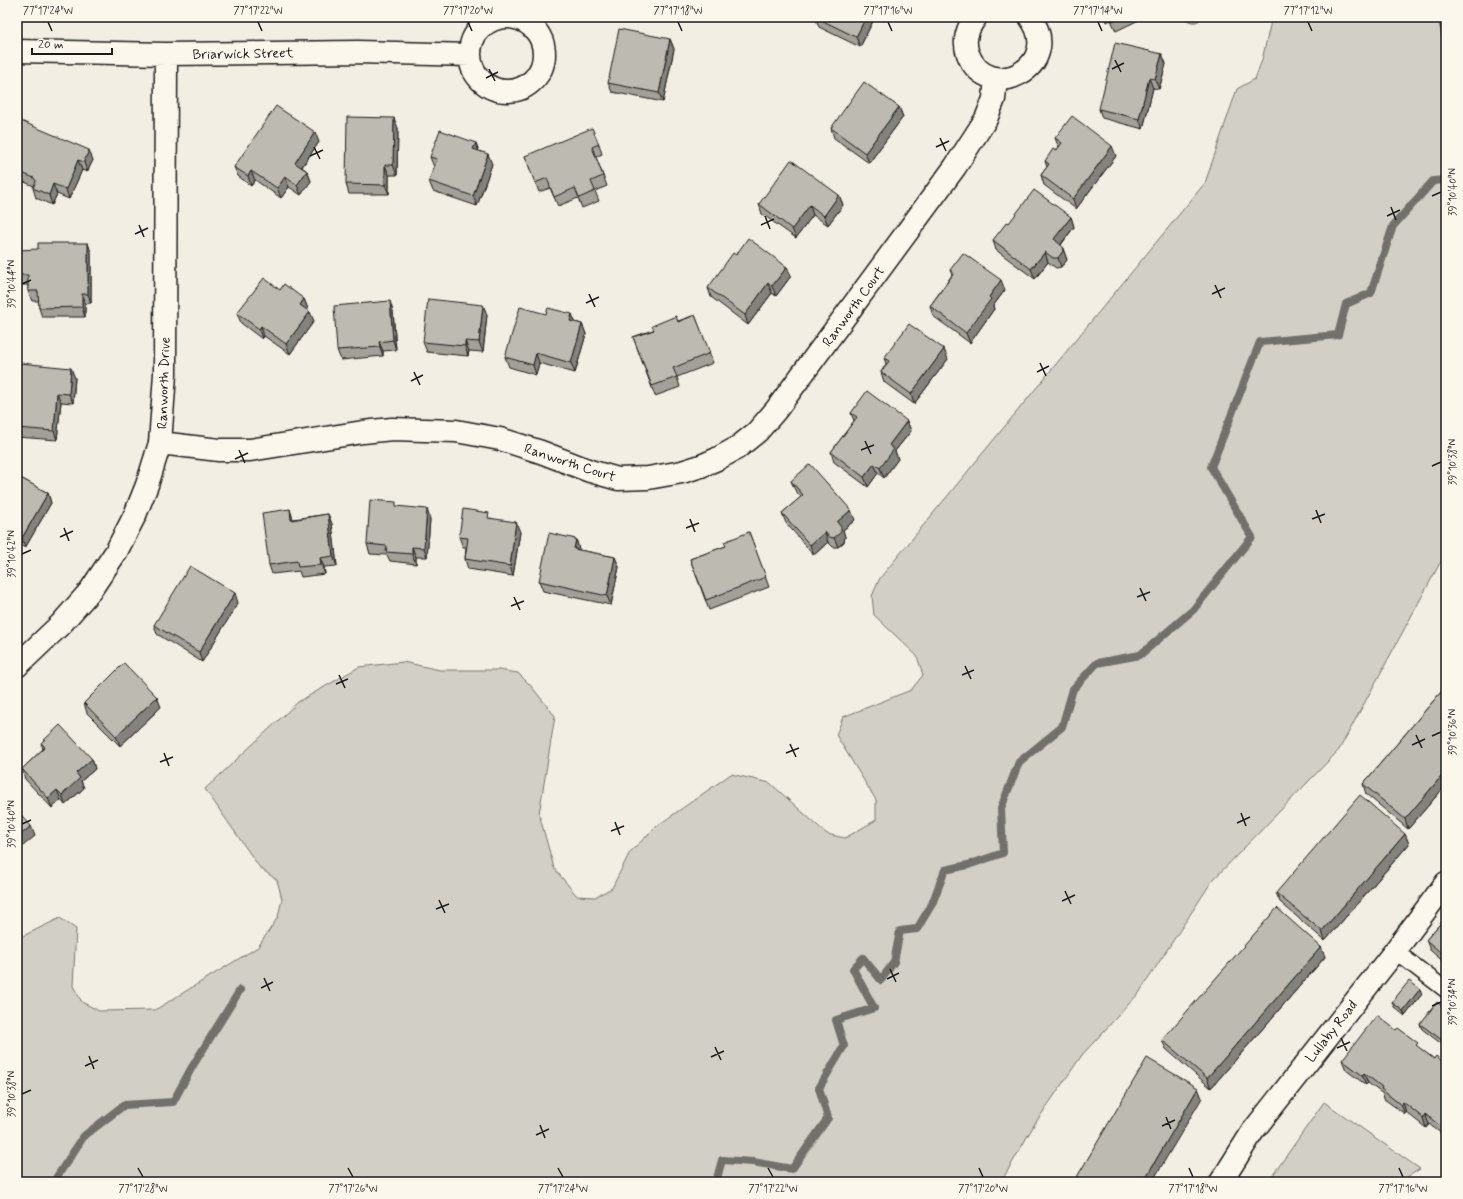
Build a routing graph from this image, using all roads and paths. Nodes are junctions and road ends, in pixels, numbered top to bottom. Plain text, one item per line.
1 (976, 17) edge
2 (1030, 17) edge
3 (17, 51) edge
4 (166, 54) junction
5 (470, 55) dead end
6 (996, 78) junction
7 (160, 443) junction
8 (17, 666) edge
9 (1446, 883) edge
10 (1395, 951) junction
11 (1446, 990) edge
12 (1221, 1182) edge

1 - 6 street
2 - 6 street
3 - 4 street, Briarwick Street
4 - 5 street, Briarwick Street
4 - 7 street, Ranworth Drive
6 - 7 street, Ranworth Court
7 - 8 street, Ranworth Drive
9 - 10 street, Lullaby Road
10 - 11 lane
10 - 12 street, Lullaby Road

